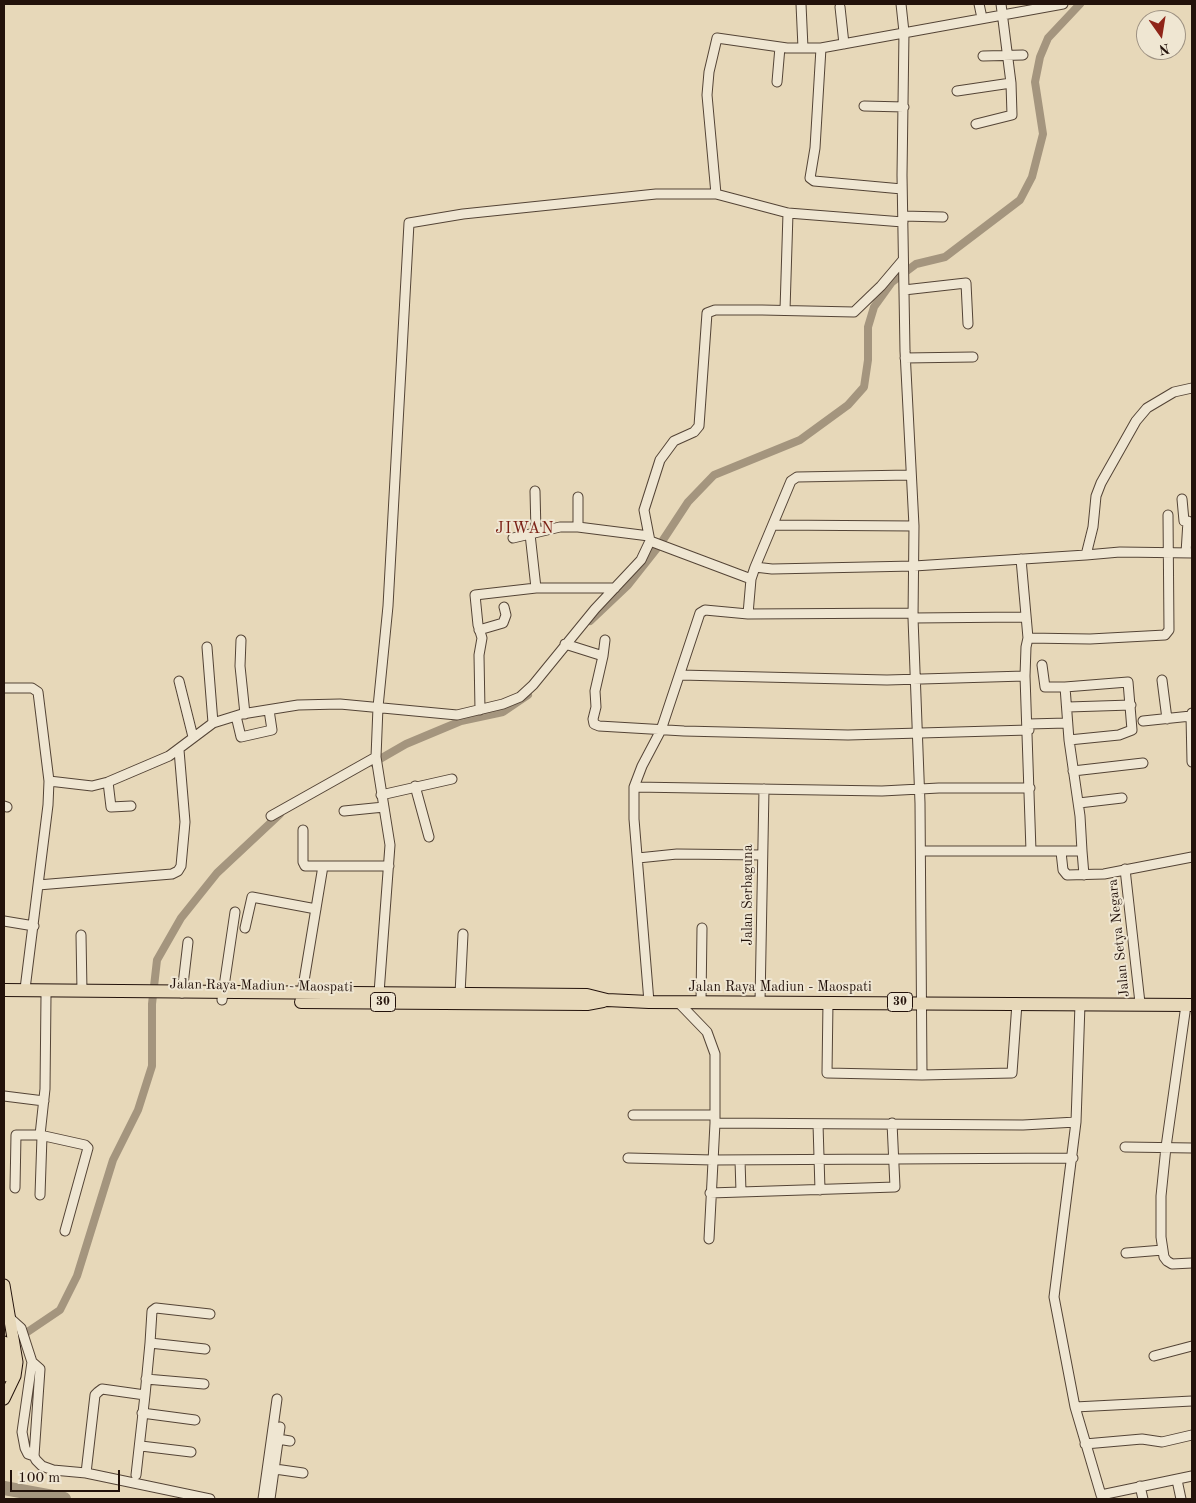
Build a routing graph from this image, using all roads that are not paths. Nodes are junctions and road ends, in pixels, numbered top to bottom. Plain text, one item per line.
1 (801, 4) edge
2 (901, 4) edge
3 (979, 4) edge
4 (1001, 4) edge
5 (1063, 4) edge
6 (840, 6) dead end
7 (1001, 14) junction
8 (982, 18) junction
9 (904, 32) junction
10 (844, 44) junction
11 (780, 48) junction
12 (803, 48) junction
13 (821, 48) junction
14 (1008, 54) junction
15 (1023, 55) dead end
16 (983, 56) dead end
17 (777, 82) dead end
18 (1011, 83) junction
19 (957, 91) dead end
20 (864, 106) dead end
21 (904, 107) junction
22 (976, 124) dead end
23 (902, 189) junction
24 (716, 194) junction
25 (788, 212) junction
26 (943, 217) dead end
27 (903, 219) junction
28 (903, 260) junction
29 (904, 287) junction
30 (785, 310) junction
31 (968, 324) dead end
32 (973, 357) dead end
33 (905, 358) junction
34 (1192, 388) edge
35 (910, 475) junction
36 (535, 491) dead end
37 (578, 497) dead end
38 (1182, 499) dead end
39 (1168, 515) dead end
40 (773, 525) junction
41 (914, 526) junction
42 (578, 527) junction
43 (533, 533) junction
44 (513, 538) dead end
45 (650, 538) junction
46 (1169, 553) junction
47 (1189, 553) edge
48 (1086, 555) junction
49 (1021, 559) junction
50 (914, 566) junction
51 (755, 567) junction
52 (751, 579) junction
53 (536, 588) junction
54 (615, 588) junction
55 (504, 607) dead end
56 (748, 614) junction
57 (913, 616) junction
58 (1024, 617) junction
59 (479, 630) junction
60 (1028, 638) junction
61 (241, 640) dead end
62 (605, 640) dead end
63 (568, 645) junction
64 (207, 647) dead end
65 (603, 656) junction
66 (1042, 665) dead end
67 (680, 674) junction
68 (1025, 676) junction
69 (915, 678) junction
70 (1162, 680) dead end
71 (180, 681) dead end
72 (1065, 687) junction
73 (4, 688) edge
74 (1131, 705) junction
75 (378, 706) junction
76 (1068, 707) junction
77 (269, 710) junction
78 (480, 710) junction
79 (241, 715) junction
80 (1192, 715) edge
81 (1167, 719) junction
82 (1143, 721) dead end
83 (213, 723) junction
84 (1067, 723) junction
85 (1028, 727) junction
86 (661, 730) junction
87 (918, 734) junction
88 (193, 737) junction
89 (1069, 740) junction
90 (179, 750) junction
91 (376, 758) junction
92 (1192, 762) edge
93 (1143, 763) dead end
94 (1073, 771) junction
95 (452, 779) dead end
96 (49, 781) junction
97 (108, 782) junction
98 (415, 786) junction
99 (634, 787) junction
100 (1030, 788) junction
101 (764, 789) junction
102 (919, 790) junction
103 (381, 795) junction
104 (1122, 798) dead end
105 (1079, 803) junction
106 (131, 806) dead end
107 (384, 807) junction
108 (344, 811) dead end
109 (271, 816) dead end
110 (303, 830) dead end
111 (429, 837) dead end
112 (921, 851) junction
113 (1031, 851) junction
114 (1082, 851) junction
115 (1061, 852) junction
116 (762, 856) junction
117 (1192, 857) edge
118 (638, 858) junction
119 (323, 866) junction
120 (389, 866) junction
121 (1125, 869) junction
122 (1084, 876) junction
123 (38, 885) junction
124 (316, 909) junction
125 (235, 912) dead end
126 (4, 921) edge
127 (34, 926) junction
128 (246, 928) dead end
129 (702, 928) dead end
130 (80, 934) dead end
131 (463, 934) dead end
132 (188, 942) dead end
133 (25, 989) junction
134 (4, 990) edge
135 (82, 991) junction
136 (182, 993) junction
137 (302, 993) junction
138 (378, 993) junction
139 (460, 994) junction
140 (46, 996) junction
141 (150, 996) junction
142 (222, 997) junction
143 (4, 999) edge
144 (505, 999) junction
145 (701, 1001) junction
146 (648, 1002) junction
147 (678, 1002) junction
148 (760, 1002) junction
149 (828, 1002) junction
150 (922, 1002) junction
151 (1017, 1003) junction
152 (1140, 1003) junction
153 (1080, 1004) junction
154 (1189, 1005) edge
155 (922, 1074) junction
156 (4, 1096) edge
157 (44, 1101) junction
158 (633, 1115) dead end
159 (715, 1119) junction
160 (1076, 1122) junction
161 (892, 1123) junction
162 (818, 1124) junction
163 (41, 1136) junction
164 (1125, 1147) dead end
165 (1166, 1147) junction
166 (1192, 1148) edge
167 (628, 1158) dead end
168 (820, 1158) junction
169 (894, 1158) junction
170 (1073, 1158) junction
171 (713, 1160) junction
172 (740, 1160) junction
173 (15, 1188) dead end
174 (820, 1190) junction
175 (741, 1192) junction
176 (710, 1193) junction
177 (40, 1195) dead end
178 (65, 1232) dead end
179 (709, 1239) dead end
180 (1163, 1250) junction
181 (1126, 1253) dead end
182 (1192, 1263) edge
183 (4, 1286) edge
184 (210, 1314) dead end
185 (15, 1324) junction
186 (4, 1342) edge
187 (150, 1343) junction
188 (1192, 1346) edge
189 (205, 1349) dead end
190 (12, 1356) junction
191 (1154, 1356) dead end
192 (32, 1362) junction
193 (4, 1376) edge
194 (146, 1379) junction
195 (204, 1384) dead end
196 (145, 1395) junction
197 (4, 1399) edge
198 (277, 1399) dead end
199 (1192, 1401) edge
200 (1076, 1406) junction
201 (26, 1407) junction
202 (37, 1408) junction
203 (142, 1413) junction
204 (195, 1420) dead end
205 (280, 1427) dead end
206 (1192, 1435) edge
207 (278, 1440) junction
208 (290, 1441) dead end
209 (1085, 1444) junction
210 (141, 1446) junction
211 (192, 1452) dead end
212 (34, 1456) junction
213 (271, 1469) junction
214 (86, 1473) junction
215 (303, 1473) dead end
216 (136, 1475) dead end
217 (1192, 1476) edge
218 (1176, 1480) junction
219 (1140, 1486) junction
220 (1124, 1489) junction
221 (210, 1499) edge
222 (264, 1499) edge
223 (270, 1499) edge
224 (1126, 1499) edge
225 (1143, 1499) edge
226 (1180, 1499) edge

1 - 12 street
2 - 9 street
3 - 8 street
4 - 7 street
5 - 7 street
6 - 10 street
7 - 8 street
7 - 14 street
8 - 9 street
9 - 10 street
9 - 21 street
10 - 13 street
11 - 12 street
11 - 17 street
11 - 24 street
12 - 13 street
13 - 23 street
14 - 15 street
14 - 16 street
14 - 18 street
18 - 19 street
18 - 22 street
20 - 21 street
21 - 23 street
23 - 27 street
24 - 25 street
24 - 75 street
25 - 27 street
25 - 30 street
26 - 27 street
27 - 28 street
28 - 29 street
28 - 30 street
29 - 31 street
29 - 33 street
30 - 45 street
32 - 33 street
33 - 35 street
34 - 48 street
35 - 40 street
35 - 41 street
36 - 43 street
37 - 42 street
38 - 47 street
39 - 46 street
40 - 41 street
40 - 51 street
41 - 50 street
42 - 43 street
42 - 45 street
43 - 44 street
43 - 53 street
45 - 52 street
45 - 54 street
46 - 47 street
46 - 48 street
46 - 60 street
48 - 49 street
49 - 50 street
49 - 58 street
50 - 51 street
50 - 57 street
51 - 52 street
52 - 56 street
53 - 54 street
53 - 59 street
54 - 63 street
55 - 59 street
56 - 57 street
56 - 67 street
57 - 58 street
57 - 69 street
58 - 60 street
59 - 78 street
60 - 68 street
61 - 79 street
62 - 65 street
63 - 65 street
63 - 78 street
64 - 83 street
65 - 86 street
66 - 72 street
67 - 69 street
67 - 86 street
68 - 69 street
68 - 85 street
69 - 87 street
70 - 81 street
71 - 88 street
72 - 74 street
72 - 76 street
73 - 96 street
74 - 76 street
74 - 89 street
75 - 77 street
75 - 78 street
75 - 91 street
76 - 84 street
77 - 79 street
77 - 79 street
79 - 83 street
80 - 81 street
80 - 92 street
81 - 82 street
83 - 88 street
84 - 85 street
84 - 89 street
85 - 87 street
85 - 100 street
86 - 87 street
86 - 99 street
87 - 102 street
88 - 90 street
89 - 94 street
90 - 97 street
90 - 123 street
91 - 103 street
91 - 109 street
93 - 94 street
94 - 105 street
95 - 98 street
96 - 97 street
96 - 123 street
97 - 106 street
98 - 103 street
98 - 111 street
99 - 101 street
99 - 118 street
100 - 102 street
100 - 113 street
101 - 102 street
101 - 116 street, Jalan Serbaguna
102 - 112 street
103 - 107 street
104 - 105 street
105 - 114 street
107 - 108 street
107 - 120 street
110 - 119 street
112 - 113 street
112 - 150 street
113 - 115 street
114 - 115 street
114 - 122 street
115 - 122 street
116 - 118 street
116 - 148 street, Jalan Serbaguna
117 - 121 street
118 - 146 street
119 - 120 street
119 - 124 street
120 - 138 street
121 - 122 street
121 - 152 street, Jalan Setya Negara
123 - 127 street
124 - 128 street
124 - 137 street
125 - 142 street
126 - 127 street
127 - 133 street
129 - 145 street
130 - 135 street
131 - 139 street
132 - 136 street
133 - 134 highway, Jalan Raya Madiun - Maospati / 30
133 - 135 highway, Jalan Raya Madiun - Maospati / 30
135 - 141 highway, Jalan Raya Madiun - Maospati / 30
136 - 141 highway, Jalan Raya Madiun - Maospati / 30
136 - 142 highway, Jalan Raya Madiun - Maospati / 30
137 - 138 highway, Jalan Raya Madiun - Maospati / 30
137 - 142 highway, Jalan Raya Madiun - Maospati / 30
138 - 139 highway, Jalan Raya Madiun - Maospati / 30
139 - 144 highway, Jalan Raya Madiun - Maospati / 30
140 - 141 highway, Jalan Raya Madiun - Maospati / 30
140 - 143 highway, Jalan Raya Madiun - Maospati / 30
140 - 157 street
141 - 142 highway, Jalan Raya Madiun - Maospati / 30
142 - 144 highway, Jalan Raya Madiun - Maospati / 30
144 - 146 highway, Jalan Raya Madiun - Maospati / 30
145 - 147 highway, Jalan Raya Madiun - Maospati / 30
145 - 148 highway, Jalan Raya Madiun - Maospati / 30
146 - 147 highway, Jalan Raya Madiun - Maospati / 30
147 - 159 street
148 - 149 highway, Jalan Raya Madiun - Maospati / 30
149 - 150 highway, Jalan Raya Madiun - Maospati / 30
149 - 155 street
150 - 151 highway, Jalan Raya Madiun - Maospati / 30
150 - 155 street
151 - 153 highway, Jalan Raya Madiun - Maospati / 30
151 - 155 street
152 - 153 highway, Jalan Raya Madiun - Maospati / 30
152 - 154 highway, Jalan Raya Madiun - Maospati / 30
153 - 160 street
154 - 165 street
156 - 157 street
157 - 163 street
158 - 159 street
159 - 162 street
159 - 171 street
160 - 161 street
160 - 170 street
161 - 162 street
161 - 169 street
162 - 168 street
163 - 173 street
163 - 177 street
163 - 178 street
164 - 165 street
165 - 166 street
165 - 180 street
167 - 171 street
168 - 169 street
168 - 172 street
168 - 174 street
169 - 170 street
169 - 174 street
170 - 200 street
171 - 172 street
171 - 176 street
172 - 175 street
174 - 175 street
175 - 176 street
176 - 179 street
180 - 181 street
180 - 182 street
183 - 185 main road
184 - 187 street
185 - 190 main road
185 - 192 street
186 - 190 main road
187 - 189 street
187 - 194 street
188 - 191 street
190 - 193 main road
190 - 197 main road
192 - 201 street
192 - 202 street
194 - 195 street
194 - 196 street
196 - 203 street
196 - 214 street
198 - 213 street
199 - 200 street
200 - 209 street
201 - 202 street
201 - 212 street
202 - 212 street
203 - 204 street
203 - 210 street
205 - 207 street
206 - 209 street
207 - 208 street
207 - 213 street
209 - 220 street
210 - 211 street
210 - 216 street
212 - 214 street
213 - 215 street
213 - 222 street
213 - 223 street
214 - 221 street
217 - 218 street
218 - 219 street
218 - 226 street
219 - 220 street
219 - 225 street
220 - 224 street

